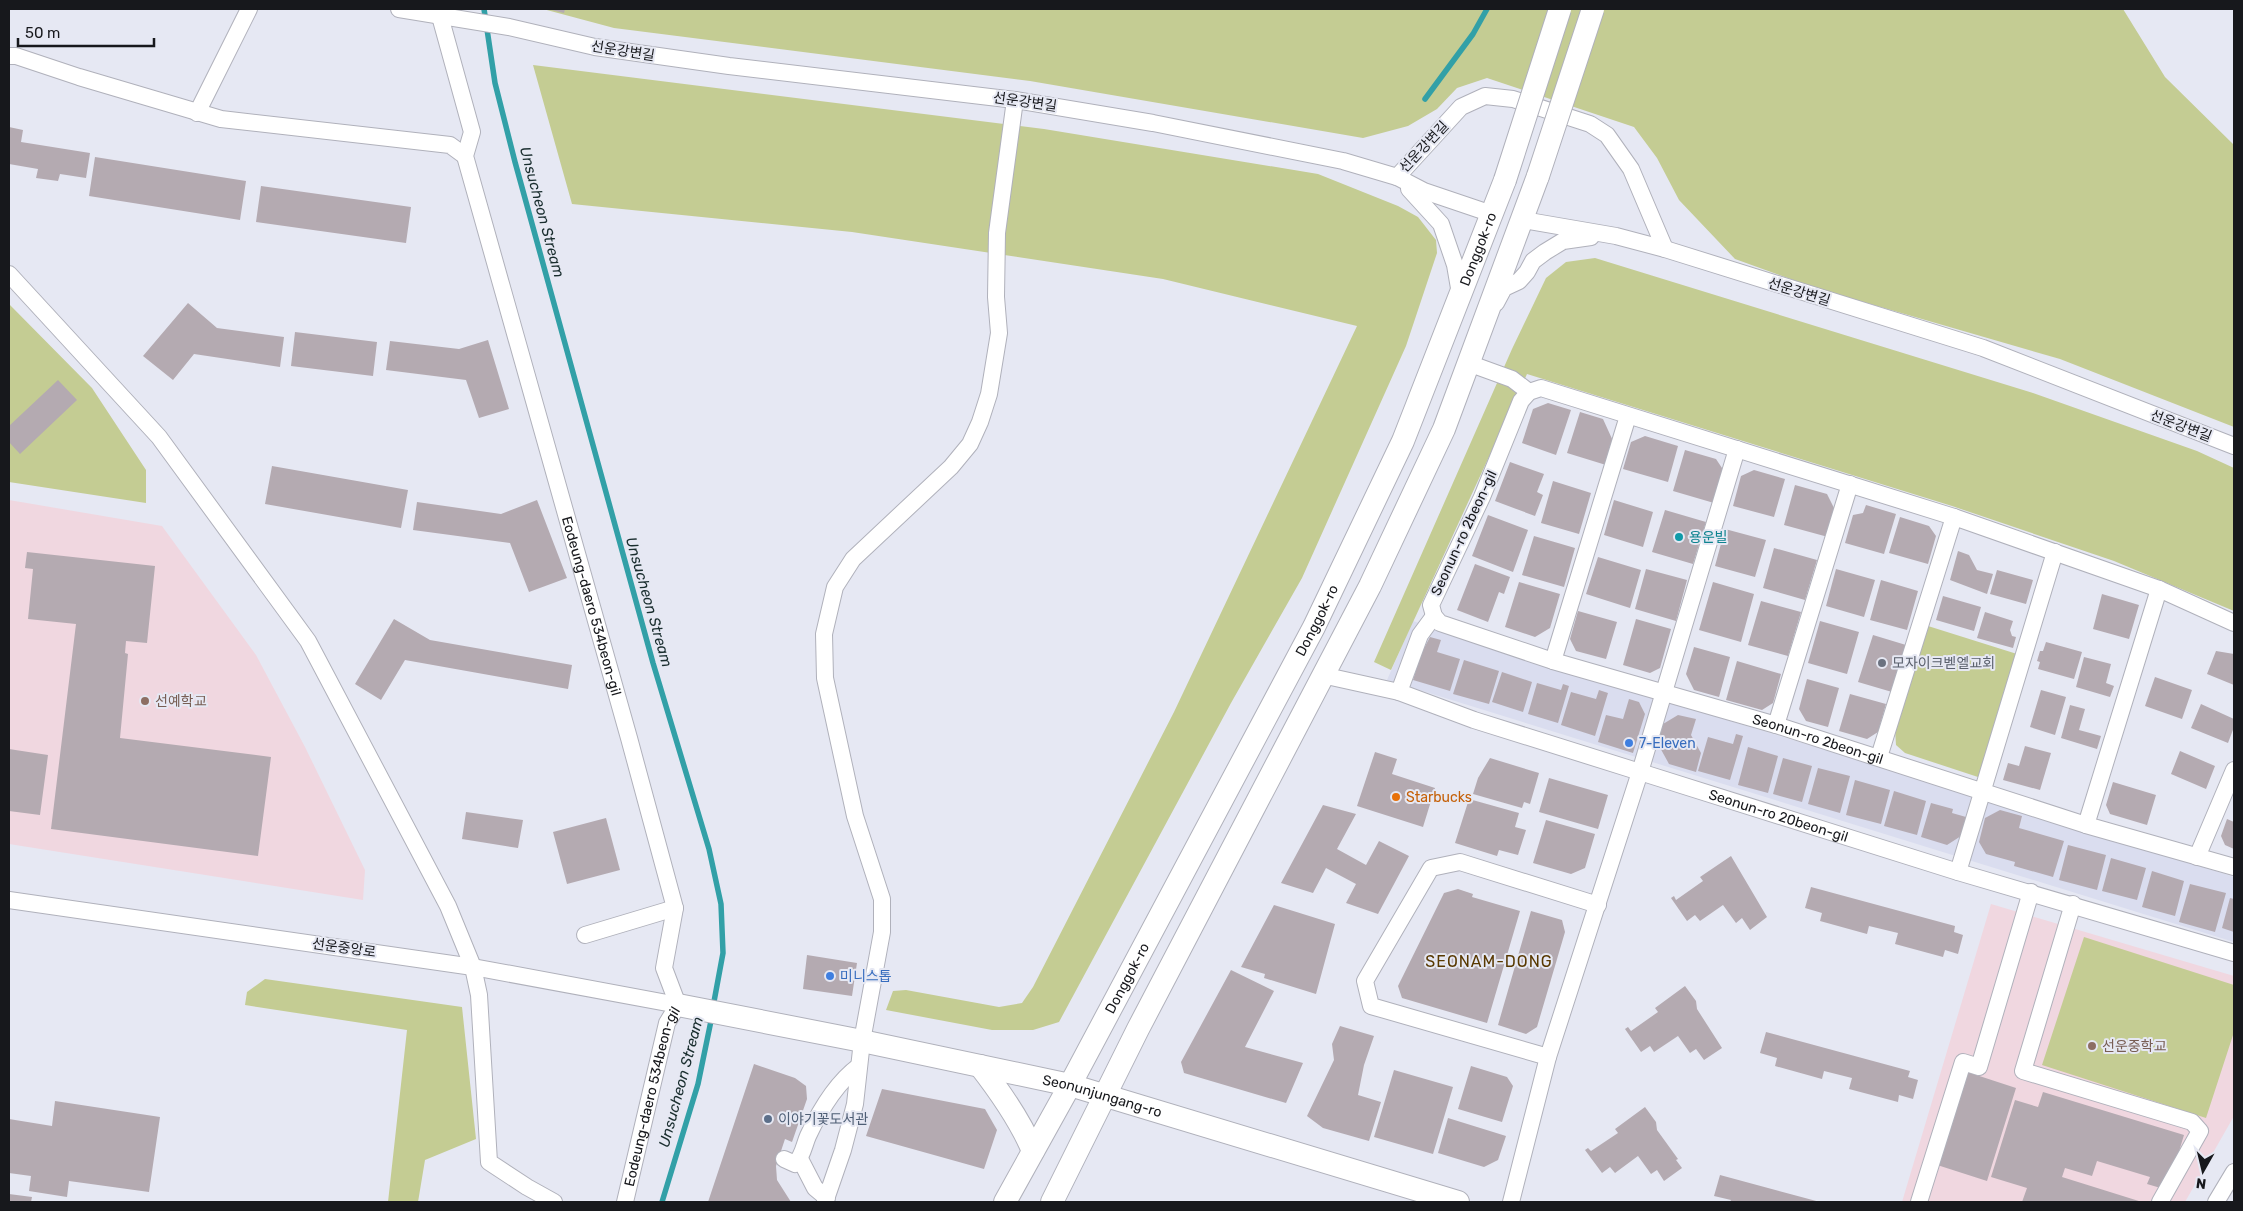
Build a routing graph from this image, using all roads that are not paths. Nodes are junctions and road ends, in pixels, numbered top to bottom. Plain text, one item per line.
1 (248, 9) edge
2 (398, 9) edge
3 (1560, 9) edge
4 (1594, 9) edge
5 (442, 14) edge
6 (9, 56) edge
7 (1015, 100) junction
8 (197, 113) junction
9 (465, 156) junction
10 (1397, 177) junction
11 (1492, 214) junction
12 (1523, 220) junction
13 (1616, 236) junction
14 (1665, 249) junction
15 (9, 274) edge
16 (1460, 296) junction
17 (1480, 331) junction
18 (1468, 363) junction
19 (1529, 392) junction
20 (1628, 416) junction
21 (2234, 446) edge
22 (1737, 449) junction
23 (1850, 484) junction
24 (1954, 517) junction
25 (2055, 552) junction
26 (2159, 589) junction
27 (1434, 616) junction
28 (2234, 623) edge
29 (1553, 661) junction
30 (1322, 675) junction
31 (1399, 692) junction
32 (1664, 693) junction
33 (1776, 725) junction
34 (1879, 757) junction
35 (2234, 770) edge
36 (1640, 772) junction
37 (1982, 791) junction
38 (2086, 825) junction
39 (2197, 857) junction
40 (2234, 867) edge
41 (1958, 872) junction
42 (2031, 892) junction
43 (9, 900) edge
44 (2073, 904) junction
45 (1598, 906) junction
46 (675, 908) junction
47 (585, 935) dead end
48 (2234, 953) edge
49 (473, 967) junction
50 (682, 1006) junction
51 (739, 1017) joint
52 (862, 1041) junction
53 (1548, 1057) junction
54 (859, 1066) junction
55 (980, 1066) junction
56 (1070, 1085) junction
57 (1106, 1096) junction
58 (1033, 1151) junction
59 (2234, 1172) edge
60 (826, 1200) edge
61 (554, 1202) edge
62 (626, 1202) edge
63 (1005, 1202) edge
64 (1052, 1202) edge
65 (1458, 1202) edge
66 (1511, 1202) edge
67 (1919, 1202) edge
68 (2160, 1202) edge
69 (2216, 1202) edge

1 - 8 street
2 - 5 street, 선운강변길
3 - 11 main road, Donggok-ro, bridge
4 - 12 main road, bridge
5 - 7 street, 선운강변길
5 - 9 street
6 - 8 street
7 - 10 street, 선운강변길
7 - 52 street
8 - 9 street
9 - 46 street, Eodeung-daero 534beon-gil
10 - 11 street
10 - 14 street, 선운강변길
10 - 16 street
11 - 16 main road, Donggok-ro
12 - 13 street
12 - 17 main road
13 - 14 street
13 - 17 street
14 - 21 street, 선운강변길
15 - 49 street
16 - 56 main road, Donggok-ro
17 - 18 main road
18 - 19 street
18 - 30 main road
19 - 20 street
19 - 27 street, Seonun-ro 2beon-gil
20 - 22 street
20 - 29 street
22 - 23 street
22 - 32 street
23 - 24 street
23 - 33 street
24 - 25 street
24 - 34 street
25 - 26 street
25 - 37 street
26 - 28 street
26 - 38 street
27 - 29 street, Seonun-ro 2beon-gil
27 - 31 street
29 - 32 street, Seonun-ro 2beon-gil
30 - 31 street, Seonun-ro 20beon-gil
30 - 57 main road
31 - 36 street, Seonun-ro 20beon-gil
32 - 33 street, Seonun-ro 2beon-gil
32 - 36 street
33 - 34 street, Seonun-ro 2beon-gil
34 - 37 street, Seonun-ro 2beon-gil
35 - 39 street
36 - 41 street, Seonun-ro 20beon-gil
36 - 45 street
37 - 38 street, Seonun-ro 2beon-gil
37 - 41 street
38 - 39 street, Seonun-ro 2beon-gil
39 - 40 street, Seonun-ro 2beon-gil
41 - 42 street, Seonun-ro 20beon-gil
42 - 44 street, Seonun-ro 20beon-gil
42 - 67 street
43 - 49 street, 선운중앙로
44 - 48 street, Seonun-ro 20beon-gil
44 - 68 street
45 - 53 street
45 - 53 street
46 - 47 street
46 - 50 street, Eodeung-daero 534beon-gil
49 - 50 street, 선운중앙로
49 - 61 street
50 - 51 main road, 선운중앙로
50 - 62 street, Eodeung-daero 534beon-gil
51 - 52 main road, Seonunjungang-ro
52 - 54 street
52 - 55 main road, Seonunjungang-ro
53 - 66 street
54 - 60 street
54 - 60 street
55 - 56 main road, Seonunjungang-ro
55 - 58 main road
56 - 57 main road, Seonunjungang-ro
56 - 58 main road, Donggok-ro
57 - 64 main road
57 - 65 main road, Seonunjungang-ro
58 - 63 main road, Donggok-ro
59 - 69 street

